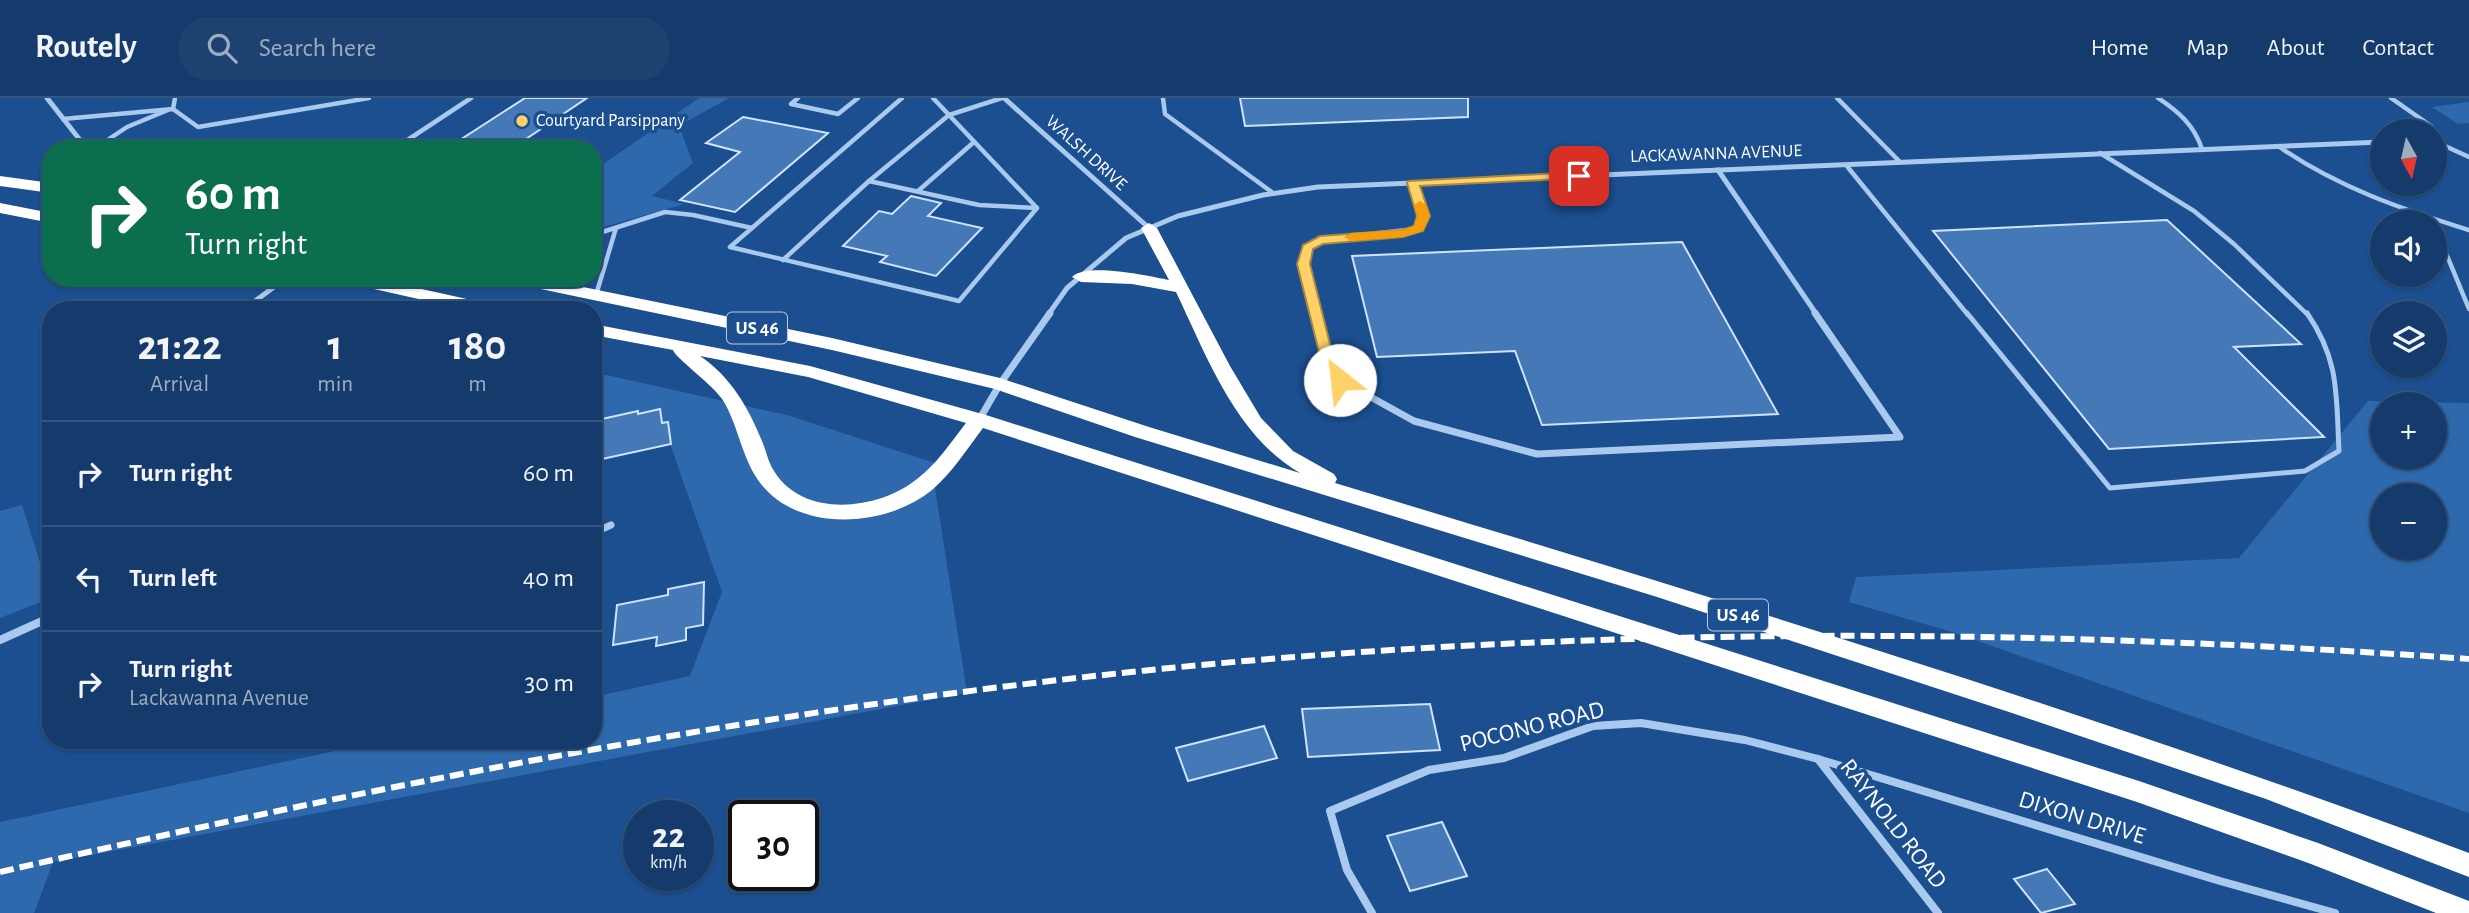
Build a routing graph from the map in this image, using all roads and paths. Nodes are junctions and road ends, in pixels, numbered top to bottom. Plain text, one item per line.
1 (47, 98) edge
2 (175, 98) edge
3 (369, 98) edge
4 (471, 98) edge
5 (798, 98) edge
6 (858, 98) edge
7 (902, 98) edge
8 (933, 98) edge
9 (1003, 98) edge
10 (1163, 98) edge
11 (1837, 98) edge
12 (2158, 98) edge
13 (2391, 98) edge
14 (173, 108) junction
15 (949, 115) junction
16 (63, 119) junction
17 (2422, 119) edge
18 (80, 140) edge
19 (108, 140) edge
20 (408, 140) edge
21 (974, 142) junction
22 (2370, 142) edge
23 (2278, 146) junction
24 (2447, 147) edge
25 (2202, 149) junction
26 (2100, 153) junction
27 (2469, 158) edge
28 (1900, 162) junction
29 (1846, 164) junction
30 (1718, 170) junction
31 (0, 181) edge
32 (869, 181) junction
33 (1413, 183) junction
34 (42, 187) edge
35 (918, 191) junction
36 (1273, 193) junction
37 (0, 208) edge
38 (1037, 208) junction
39 (2402, 210) edge
40 (42, 216) edge
41 (2447, 225) edge
42 (616, 228) junction
43 (752, 228) junction
44 (1149, 229) junction
45 (2469, 230) edge
46 (602, 232) edge
47 (2447, 256) edge
48 (783, 260) junction
49 (602, 275) edge
50 (1081, 276) junction
51 (274, 287) edge
52 (388, 287) edge
53 (556, 287) edge
54 (598, 287) edge
55 (1184, 289) junction
56 (596, 295) junction
57 (255, 301) edge
58 (453, 301) edge
59 (2469, 309) edge
60 (602, 331) edge
61 (667, 344) junction
62 (1000, 384) junction
63 (979, 420) junction
64 (1362, 499) junction
65 (611, 525) dead end
66 (602, 529) edge
67 (42, 621) edge
68 (0, 640) edge
69 (1818, 758) junction
70 (2469, 864) edge
71 (1372, 913) edge
72 (1938, 913) edge
73 (2335, 913) edge
74 (2468, 913) edge

1 - 16 street
2 - 14 lane
3 - 14 lane
4 - 20 lane
5 - 6 lane
7 - 43 lane
8 - 15 lane
9 - 15 lane
9 - 44 street, WALSH DRIVE
10 - 36 lane
11 - 28 lane
12 - 25 lane
13 - 17 lane
14 - 16 lane
14 - 19 lane
15 - 21 lane
15 - 32 lane
16 - 18 street
21 - 35 lane
21 - 38 lane
22 - 23 street, LACKAWANNA AVENUE
23 - 25 street, LACKAWANNA AVENUE
23 - 39 lane
24 - 27 lane
25 - 26 street, LACKAWANNA AVENUE
26 - 28 street, LACKAWANNA AVENUE
26 - 29 lane
28 - 29 street, LACKAWANNA AVENUE
29 - 30 street, LACKAWANNA AVENUE
30 - 33 street, LACKAWANNA AVENUE
30 - 33 street
31 - 34 highway
32 - 35 lane
32 - 48 lane
33 - 36 street, LACKAWANNA AVENUE
35 - 38 lane
36 - 44 street, LACKAWANNA AVENUE
37 - 40 highway
38 - 48 lane
41 - 45 lane
42 - 43 lane
42 - 46 lane
42 - 49 lane
43 - 48 lane
44 - 50 street, LACKAWANNA AVENUE
44 - 55 highway
47 - 59 lane
50 - 55 highway
50 - 62 street, LACKAWANNA AVENUE
51 - 57 street
52 - 58 highway
53 - 56 highway, US 46
54 - 56 lane
55 - 64 highway
56 - 62 highway, US 46
60 - 61 highway, US 46
61 - 63 highway, US 46
61 - 63 highway
62 - 63 street, LACKAWANNA AVENUE
62 - 64 highway, US 46
63 - 74 highway, US 46
64 - 70 highway, US 46
65 - 66 street
67 - 68 street
69 - 71 street, POCONO ROAD
69 - 72 street, RAYNOLD ROAD
69 - 73 street, DIXON DRIVE

